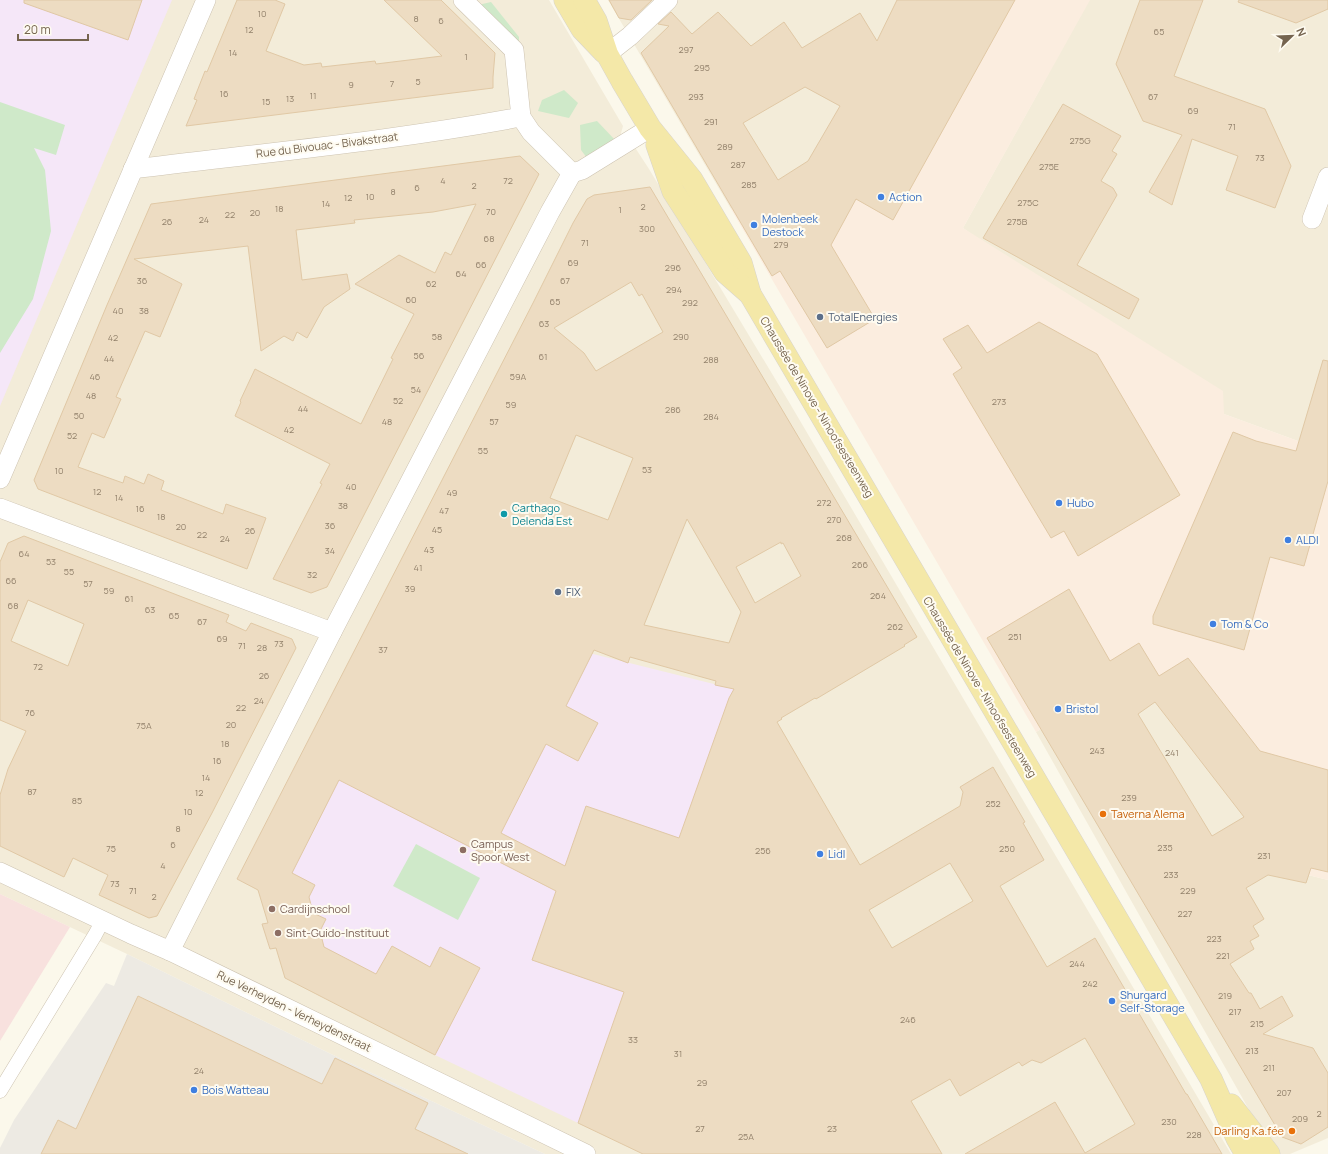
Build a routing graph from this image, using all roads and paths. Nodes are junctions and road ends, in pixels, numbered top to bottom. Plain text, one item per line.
1 (206, 0) edge
2 (463, 0) edge
3 (565, 0) edge
4 (584, 0) edge
5 (668, 0) edge
6 (607, 54) junction
7 (521, 117) junction
8 (650, 128) junction
9 (133, 169) junction
10 (572, 173) junction
11 (1328, 177) edge
12 (1312, 219) dead end
13 (0, 480) edge
14 (0, 508) edge
15 (332, 632) junction
16 (0, 872) edge
17 (102, 920) junction
18 (170, 951) junction
19 (1211, 1079) junction
20 (0, 1091) edge
21 (586, 1154) edge
22 (1246, 1154) edge
23 (1269, 1154) edge

1 - 9 street
2 - 7 street
3 - 6 main road
4 - 6 main road
5 - 6 street
6 - 8 main road, Chaussée de Ninove - Ninoofsesteenweg
7 - 9 street, Rue du Bivouac - Bivakstraat
7 - 10 street
8 - 10 street
8 - 19 main road, Chaussée de Ninove - Ninoofsesteenweg
9 - 13 street
10 - 15 street
11 - 12 street
14 - 15 street
15 - 18 street
16 - 17 street, Rue Verheyden - Verheydenstraat
17 - 18 street, Rue Verheyden - Verheydenstraat
17 - 20 street
18 - 21 street, Rue Verheyden - Verheydenstraat
19 - 22 main road, Chaussée de Ninove - Ninoofsesteenweg
19 - 23 main road, Chaussée de Ninove - Ninoofsesteenweg

